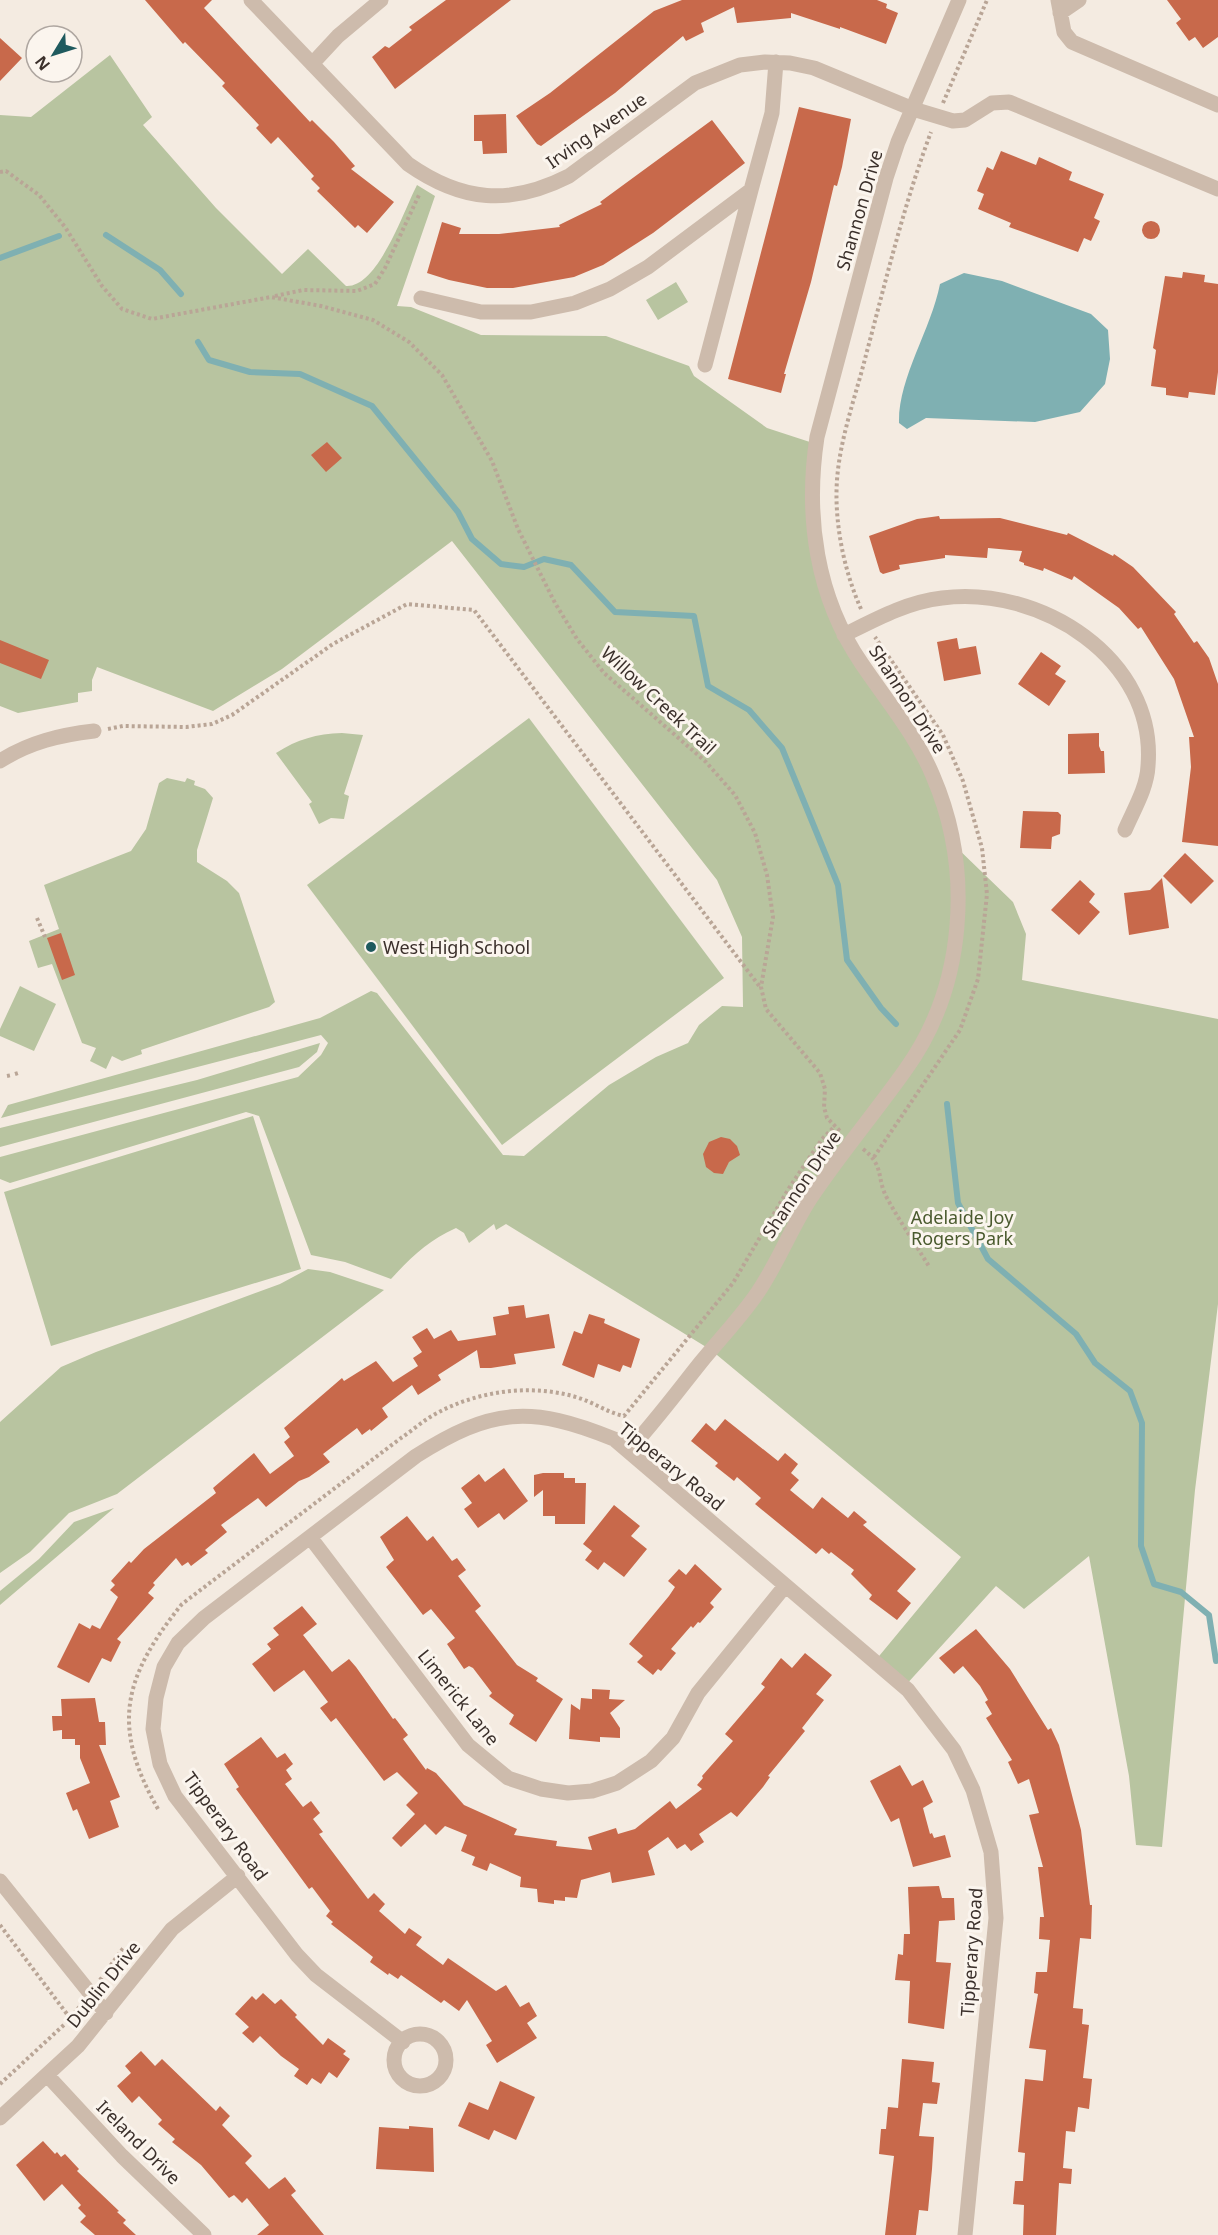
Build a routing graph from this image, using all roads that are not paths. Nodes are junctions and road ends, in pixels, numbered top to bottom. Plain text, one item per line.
1 (251, 0) edge
2 (381, 0) edge
3 (959, 0) edge
4 (1079, 0) edge
5 (1059, 6) edge
6 (776, 62) junction
7 (312, 64) junction
8 (1218, 105) edge
9 (913, 109) junction
10 (1218, 189) edge
11 (751, 190) junction
12 (421, 298) dead end
13 (705, 366) dead end
14 (844, 635) junction
15 (94, 731) road end
16 (0, 761) edge
17 (1125, 830) dead end
18 (628, 1451) junction
19 (310, 1537) junction
20 (785, 1586) junction
21 (238, 1876) junction
22 (0, 1881) edge
23 (106, 2013) junction
24 (403, 2042) dead end
25 (47, 2075) junction
26 (0, 2118) edge
27 (204, 2235) edge
28 (965, 2235) edge

1 - 7 street, Irving Avenue
2 - 7 street
3 - 9 street, Shannon Drive
4 - 5 street
5 - 8 street
6 - 7 street, Irving Avenue
6 - 9 street, Irving Avenue
6 - 11 street
9 - 10 street, Irving Avenue
9 - 14 street, Shannon Drive
11 - 12 street
11 - 13 street
14 - 17 street
14 - 18 street, Shannon Drive
15 - 16 street
18 - 19 street, Tipperary Road
18 - 20 street, Tipperary Road
19 - 20 street, Limerick Lane
19 - 21 street, Tipperary Road
20 - 28 street, Tipperary Road
21 - 23 street, Dublin Drive
21 - 24 street, Tipperary Road
22 - 23 street
23 - 25 street, Dublin Drive
25 - 26 street, Dublin Drive
25 - 27 street, Ireland Drive

